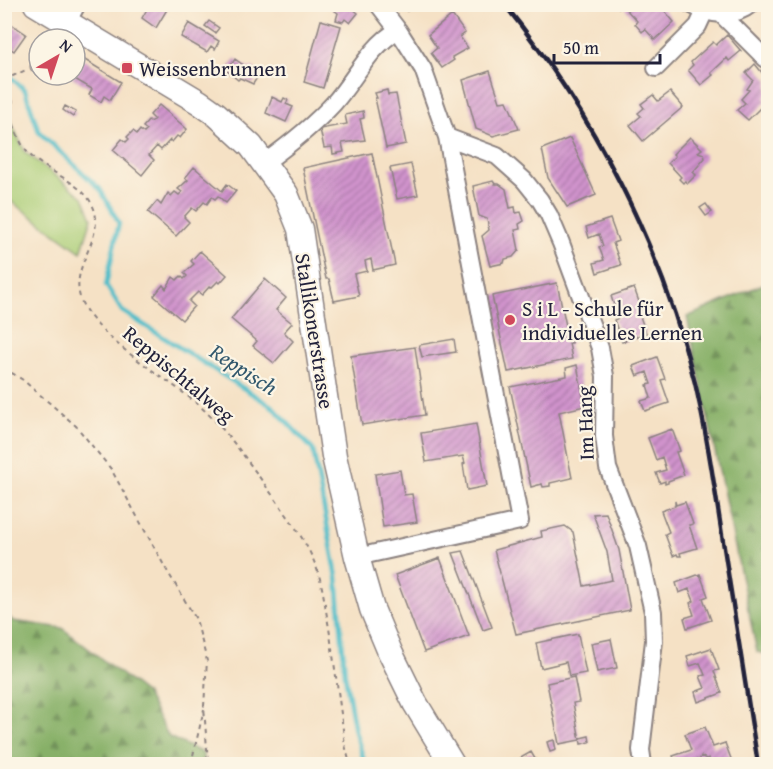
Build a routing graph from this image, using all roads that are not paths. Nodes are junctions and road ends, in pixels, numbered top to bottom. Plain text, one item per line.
1 (36, 4) edge
2 (378, 4) edge
3 (751, 4) edge
4 (697, 9) edge
5 (722, 15) junction
6 (67, 22) edge
7 (398, 30) junction
8 (766, 59) dead end
9 (656, 68) dead end
10 (447, 137) junction
11 (264, 163) junction
12 (357, 557) junction
13 (452, 765) edge
14 (644, 765) edge

1 - 6 street, Stallikonerstrasse
2 - 7 street
3 - 5 street
4 - 5 street
4 - 9 street
5 - 8 street
6 - 11 street, Stallikonerstrasse
7 - 10 street
7 - 11 street
10 - 12 street
10 - 14 street, Im Hang
11 - 12 street, Stallikonerstrasse
12 - 13 street, Stallikonerstrasse

